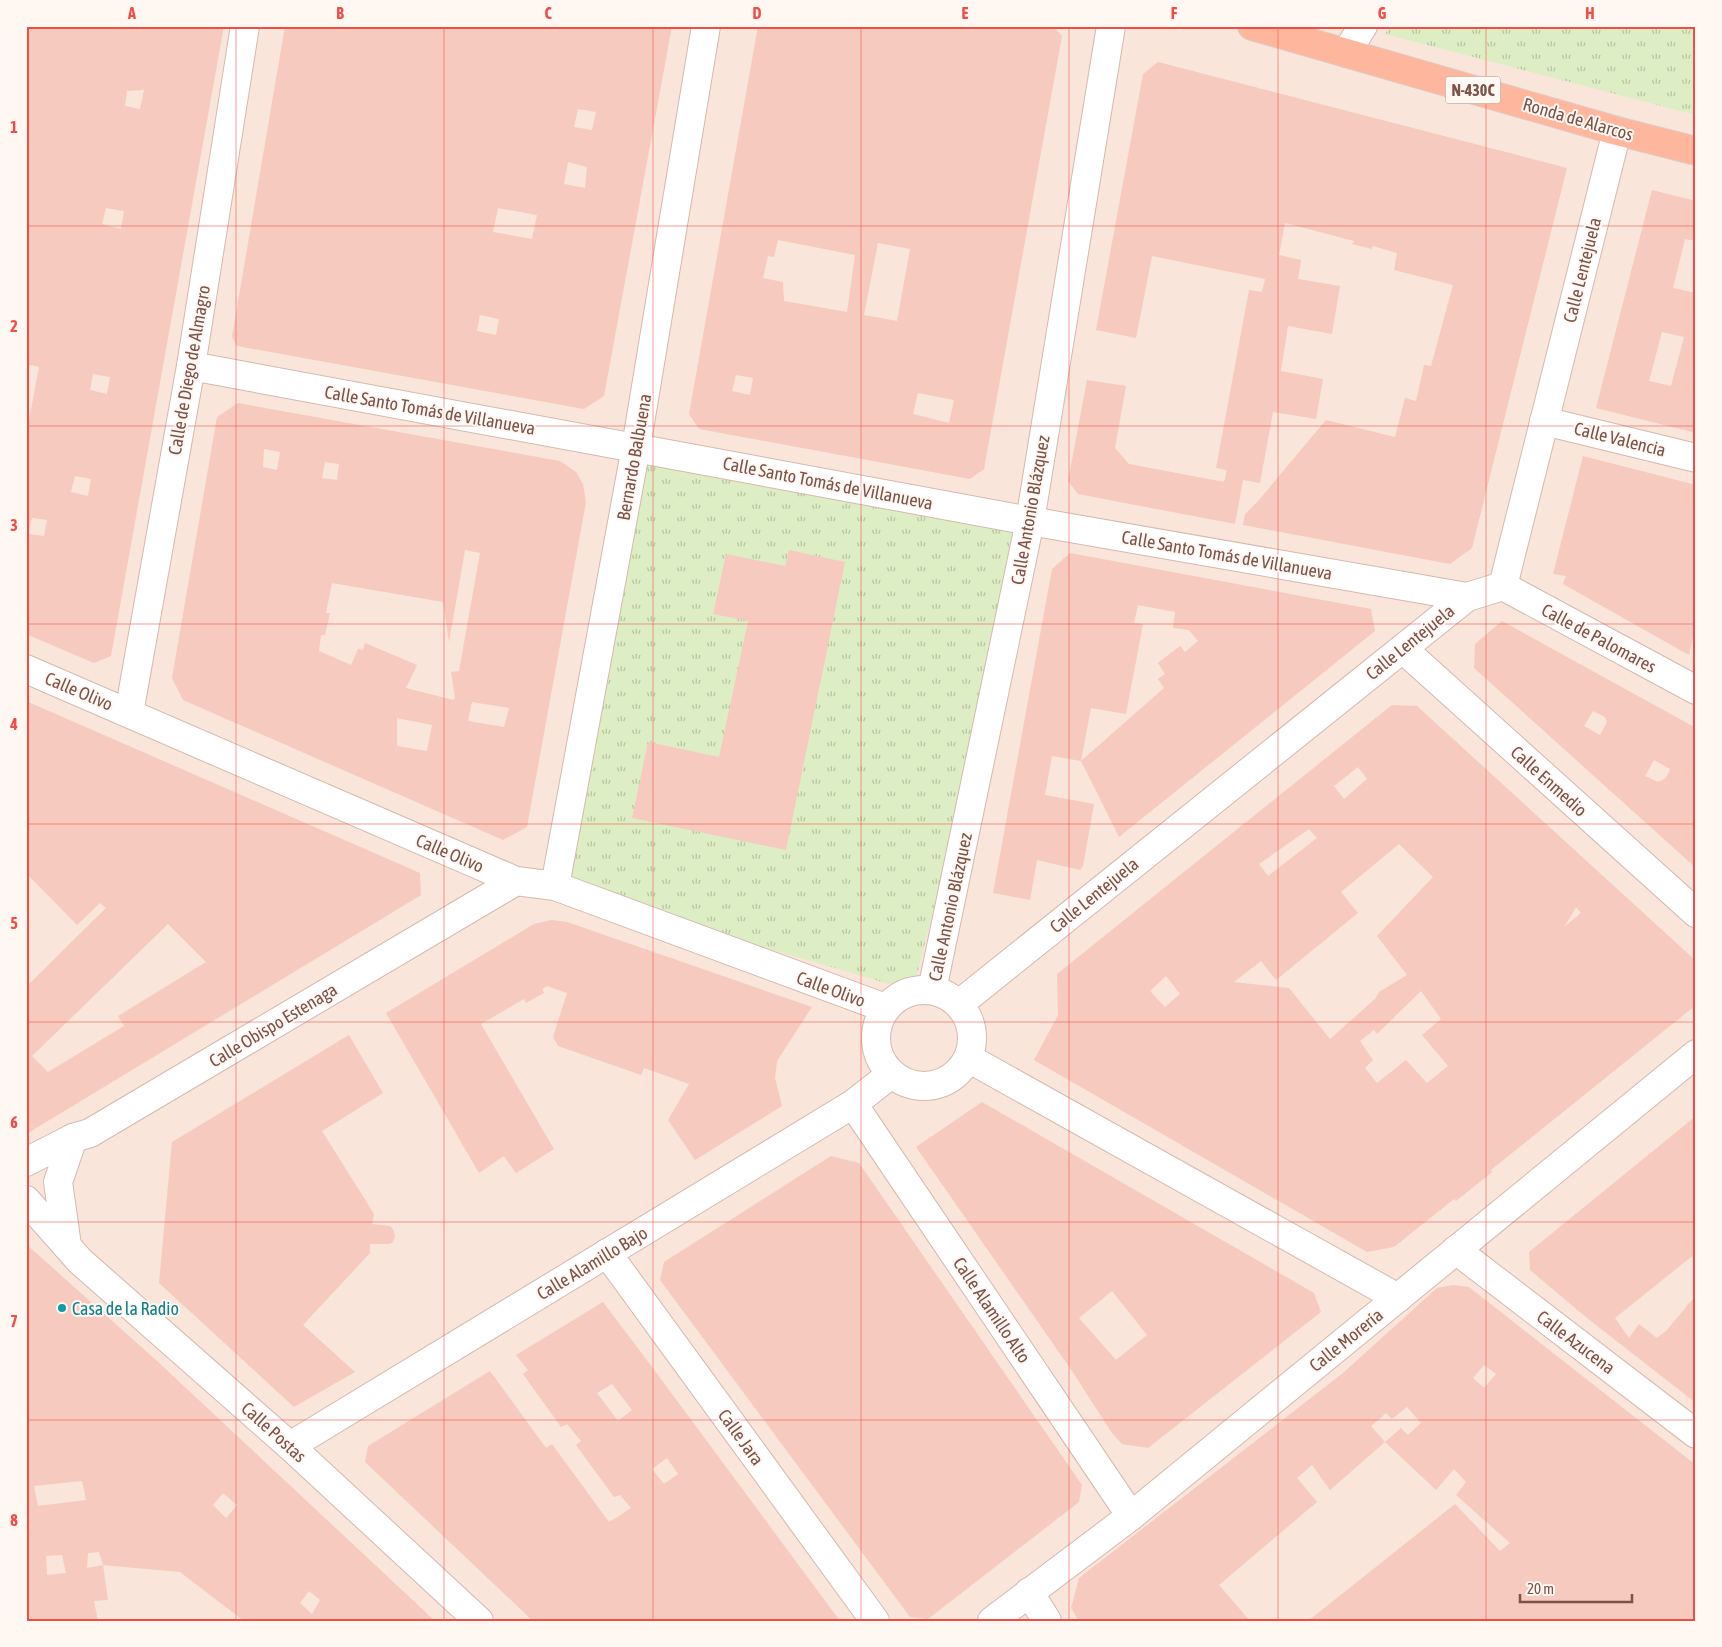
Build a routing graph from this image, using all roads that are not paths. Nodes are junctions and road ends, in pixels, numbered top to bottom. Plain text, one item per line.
1 (245, 26) edge
2 (706, 26) edge
3 (1111, 26) edge
4 (1252, 26) edge
5 (1363, 26) edge
6 (1346, 53) junction
7 (1616, 131) junction
8 (1696, 151) edge
9 (191, 366) junction
10 (1544, 420) junction
11 (636, 447) junction
12 (1696, 458) edge
13 (1030, 521) junction
14 (1502, 586) junction
15 (1466, 597) junction
16 (1403, 649) junction
17 (26, 669) edge
18 (1696, 690) edge
19 (129, 714) junction
20 (516, 881) junction
21 (555, 886) junction
22 (1696, 914) edge
23 (932, 990) junction
24 (959, 1004) junction
25 (884, 1008) junction
26 (1696, 1054) edge
27 (968, 1058) junction
28 (890, 1075) junction
29 (853, 1104) junction
30 (73, 1138) junction
31 (26, 1162) edge
32 (26, 1200) edge
33 (67, 1246) junction
34 (1456, 1250) junction
35 (607, 1253) junction
36 (1398, 1298) junction
37 (1696, 1434) edge
38 (290, 1446) junction
39 (1131, 1516) junction
40 (1030, 1592) junction
41 (479, 1621) edge
42 (876, 1621) edge
43 (992, 1621) edge
44 (1047, 1621) edge

1 - 9 street, Calle de Diego de Almagro
2 - 11 street, Bernardo Balbuena
3 - 13 street, Calle Antonio Blázquez
4 - 6 highway, Ronda de Alarcos / N-430C
5 - 6 street
6 - 7 highway, Ronda de Alarcos / N-430C
7 - 8 highway, Ronda de Alarcos / N-430C
7 - 10 street, Calle Lentejuela
9 - 11 street, Calle Santo Tomás de Villanueva
9 - 19 street, Calle de Diego de Almagro
10 - 12 street, Calle Valencia
10 - 14 street, Calle Lentejuela
11 - 13 street, Calle Santo Tomás de Villanueva
11 - 21 street, Bernardo Balbuena
13 - 15 street, Calle Santo Tomás de Villanueva
13 - 23 street, Calle Antonio Blázquez
14 - 15 street, Calle Lentejuela
14 - 18 street, Calle de Palomares
15 - 16 street, Calle Lentejuela
16 - 22 street, Calle Enmedio
16 - 24 street, Calle Lentejuela
17 - 19 street, Calle Olivo
19 - 20 street, Calle Olivo
20 - 21 street, Calle Olivo
20 - 30 street, Calle Obispo Estenaga
21 - 25 street, Calle Olivo
23 - 24 street
23 - 25 street
24 - 27 street
25 - 28 street
26 - 34 street, Calle Morería
27 - 28 street
27 - 36 street
28 - 29 street, Calle Alamillo Bajo
29 - 35 street, Calle Alamillo Bajo
29 - 39 street, Calle Alamillo Alto
30 - 31 street, Calle Obispo Estenaga
30 - 33 street
32 - 33 street, Calle Postas
33 - 38 street, Calle Postas
34 - 36 street, Calle Morería
34 - 37 street, Calle Azucena
35 - 38 street, Calle Alamillo Bajo
35 - 42 street, Calle Jara
36 - 39 street, Calle Morería
38 - 41 street, Calle Postas
39 - 40 street, Calle Morería
40 - 43 street, Calle Morería
40 - 44 street

